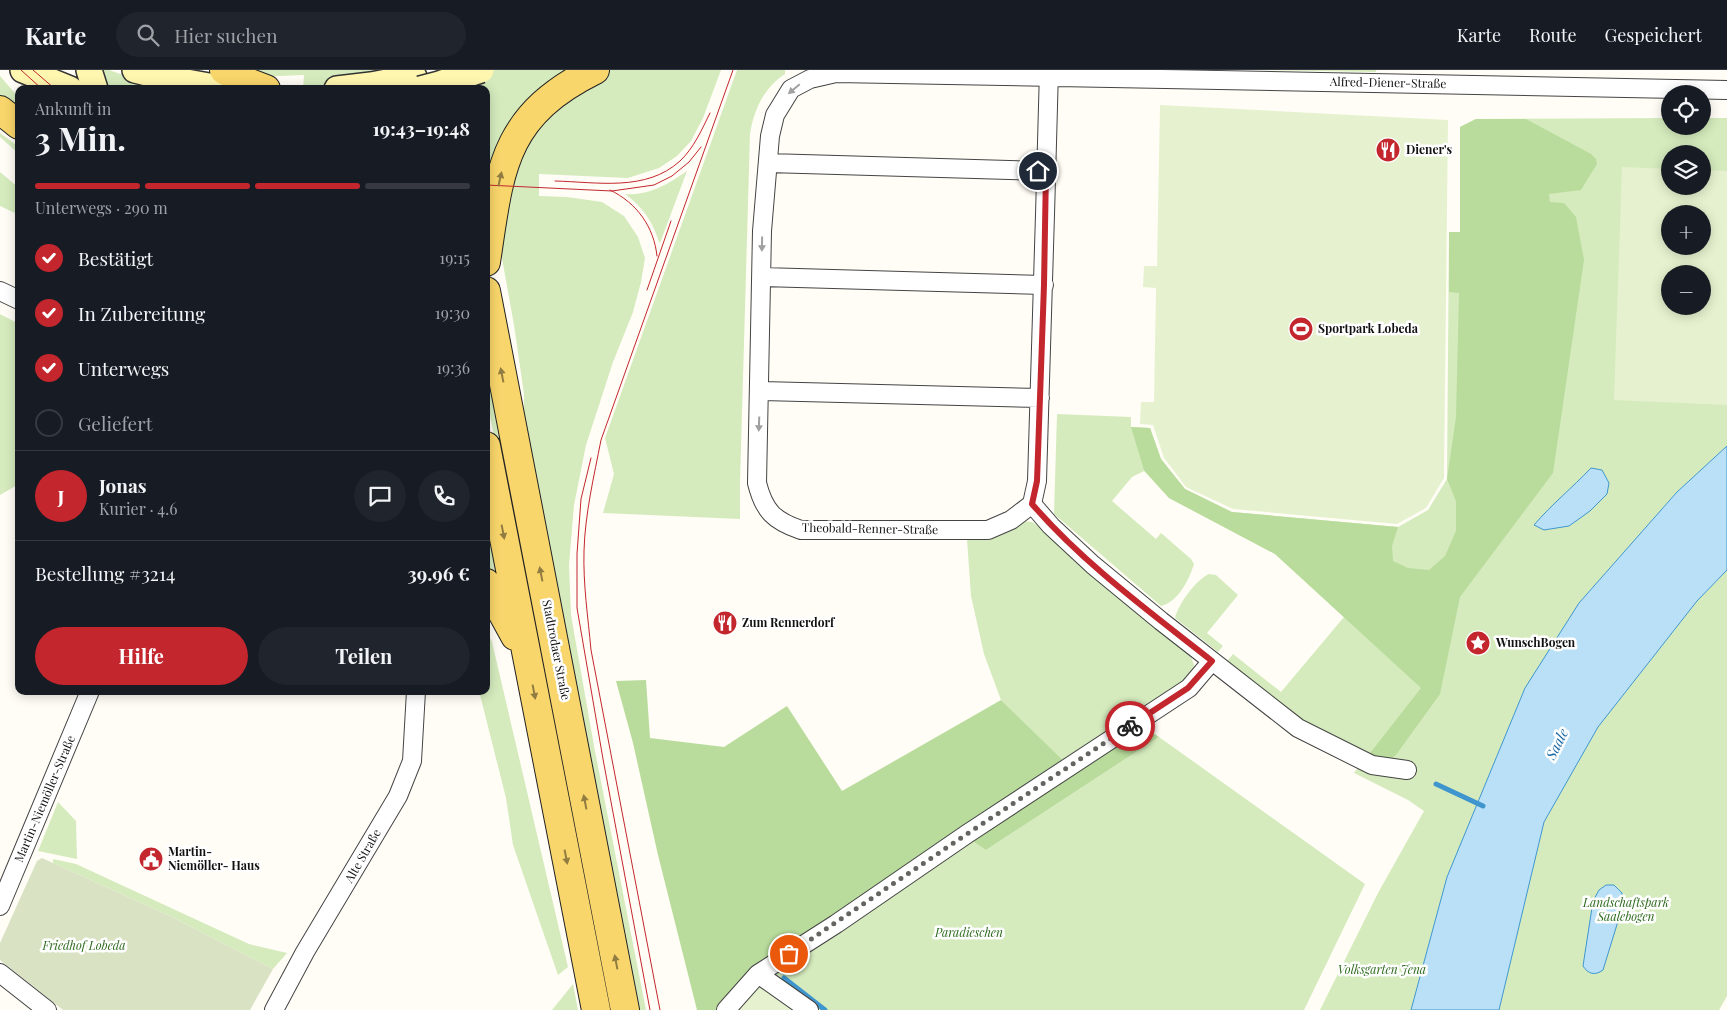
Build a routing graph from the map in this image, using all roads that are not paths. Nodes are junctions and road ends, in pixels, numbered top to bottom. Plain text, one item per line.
1 (23, 70) edge
2 (89, 70) edge
3 (135, 70) edge
4 (224, 70) edge
5 (481, 70) edge
6 (594, 70) edge
7 (1049, 74) edge
8 (434, 80) edge
9 (60, 85) edge
10 (94, 85) edge
11 (203, 85) edge
12 (255, 85) edge
13 (371, 85) edge
14 (1727, 90) edge
15 (0, 110) edge
16 (15, 122) edge
17 (768, 163) junction
18 (1046, 171) junction
19 (490, 236) edge
20 (762, 277) junction
21 (1044, 285) junction
22 (0, 291) edge
23 (15, 298) edge
24 (490, 311) edge
25 (760, 391) junction
26 (1040, 398) junction
27 (490, 466) edge
28 (1032, 504) junction
29 (490, 589) edge
30 (1212, 661) junction
31 (529, 662) junction
32 (88, 695) edge
33 (416, 695) edge
34 (1407, 770) dead end
35 (0, 906) edge
36 (0, 972) edge
37 (758, 974) junction
38 (47, 1010) edge
39 (274, 1010) edge
40 (596, 1010) edge
41 (625, 1010) edge
42 (726, 1010) edge
43 (809, 1010) edge

1 - 9 main road
2 - 10 main road
3 - 11 main road
4 - 12 main road
5 - 8 main road, bridge
19 -> 6 main road
7 - 14 street, Alfred-Diener-Straße
7 -> 17 street, Theobald-Renner-Straße
7 - 18 street
8 - 13 main road
15 - 16 main road
17 - 18 street
17 -> 20 street, Theobald-Renner-Straße
18 - 21 street
20 - 21 street
20 - 25 street, Theobald-Renner-Straße
21 - 26 street
22 - 23 street
41 -> 24 main road, Stadtrodaer Straße
25 - 26 street
25 -> 28 street, Theobald-Renner-Straße
26 - 28 street
27 -> 31 main road
28 - 30 street
29 - 31 main road
30 - 34 street
30 - 37 street
31 -> 40 main road
32 - 35 street, Martin-Niemöller-Straße
33 - 39 street, Alte Straße
36 - 38 street
37 - 42 street
37 - 43 street

